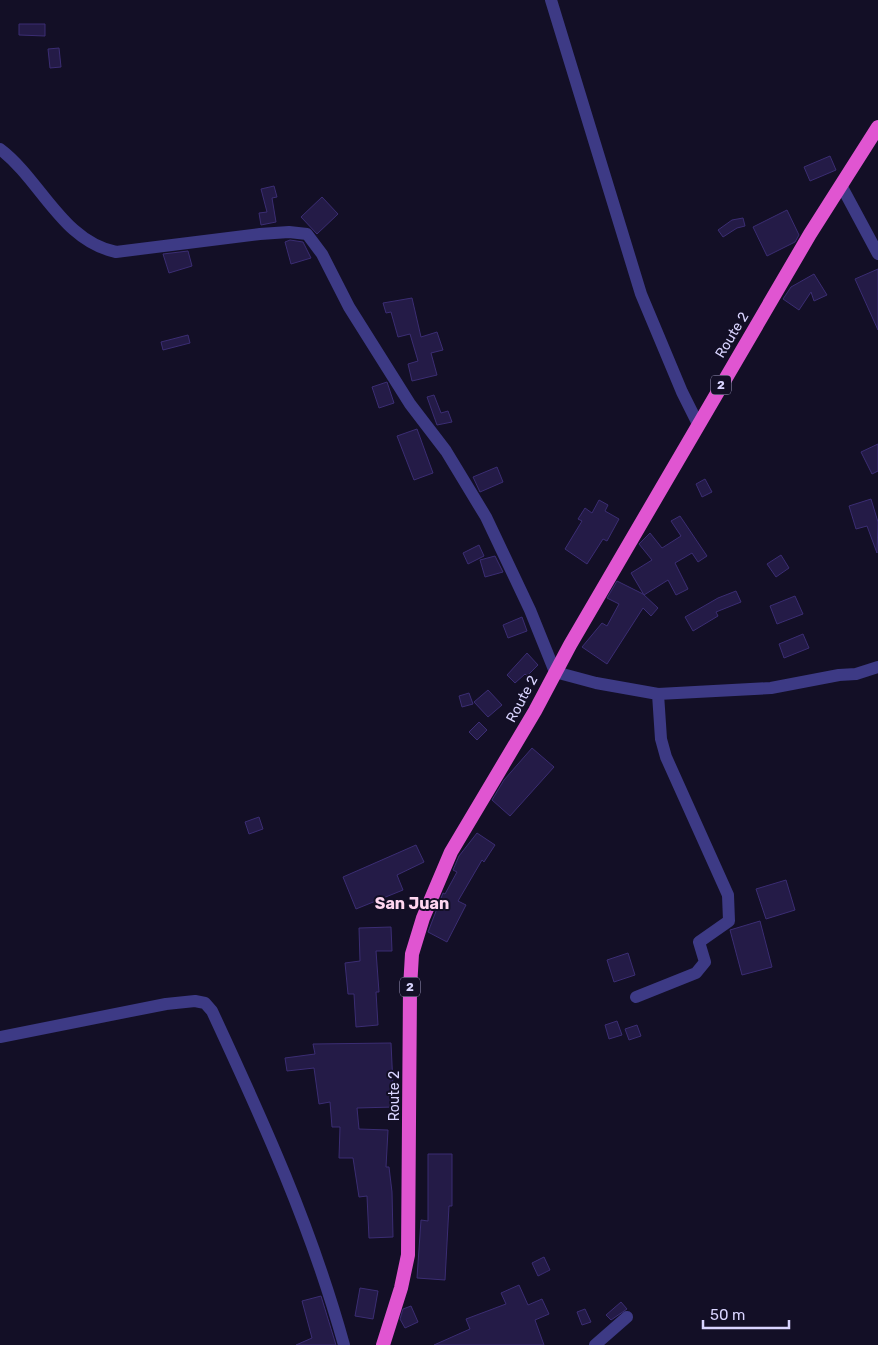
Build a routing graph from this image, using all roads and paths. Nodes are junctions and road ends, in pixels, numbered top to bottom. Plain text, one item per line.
1 (550, 0) edge
2 (878, 128) edge
3 (0, 149) edge
4 (842, 187) junction
5 (878, 254) edge
6 (698, 424) junction
7 (558, 667) junction
8 (878, 667) edge
9 (658, 694) junction
10 (636, 997) dead end
11 (0, 1038) edge
12 (627, 1317) dead end
13 (344, 1345) edge
14 (382, 1345) edge
15 (595, 1345) edge

1 - 6 street
2 - 4 highway, Route 2 / 2
3 - 7 street
4 - 5 street
4 - 6 highway, Route 2 / 2
6 - 7 highway, Route 2 / 2
7 - 9 street
7 - 14 highway, Route 2 / 2
8 - 9 street
9 - 10 street
11 - 13 street
12 - 15 street

